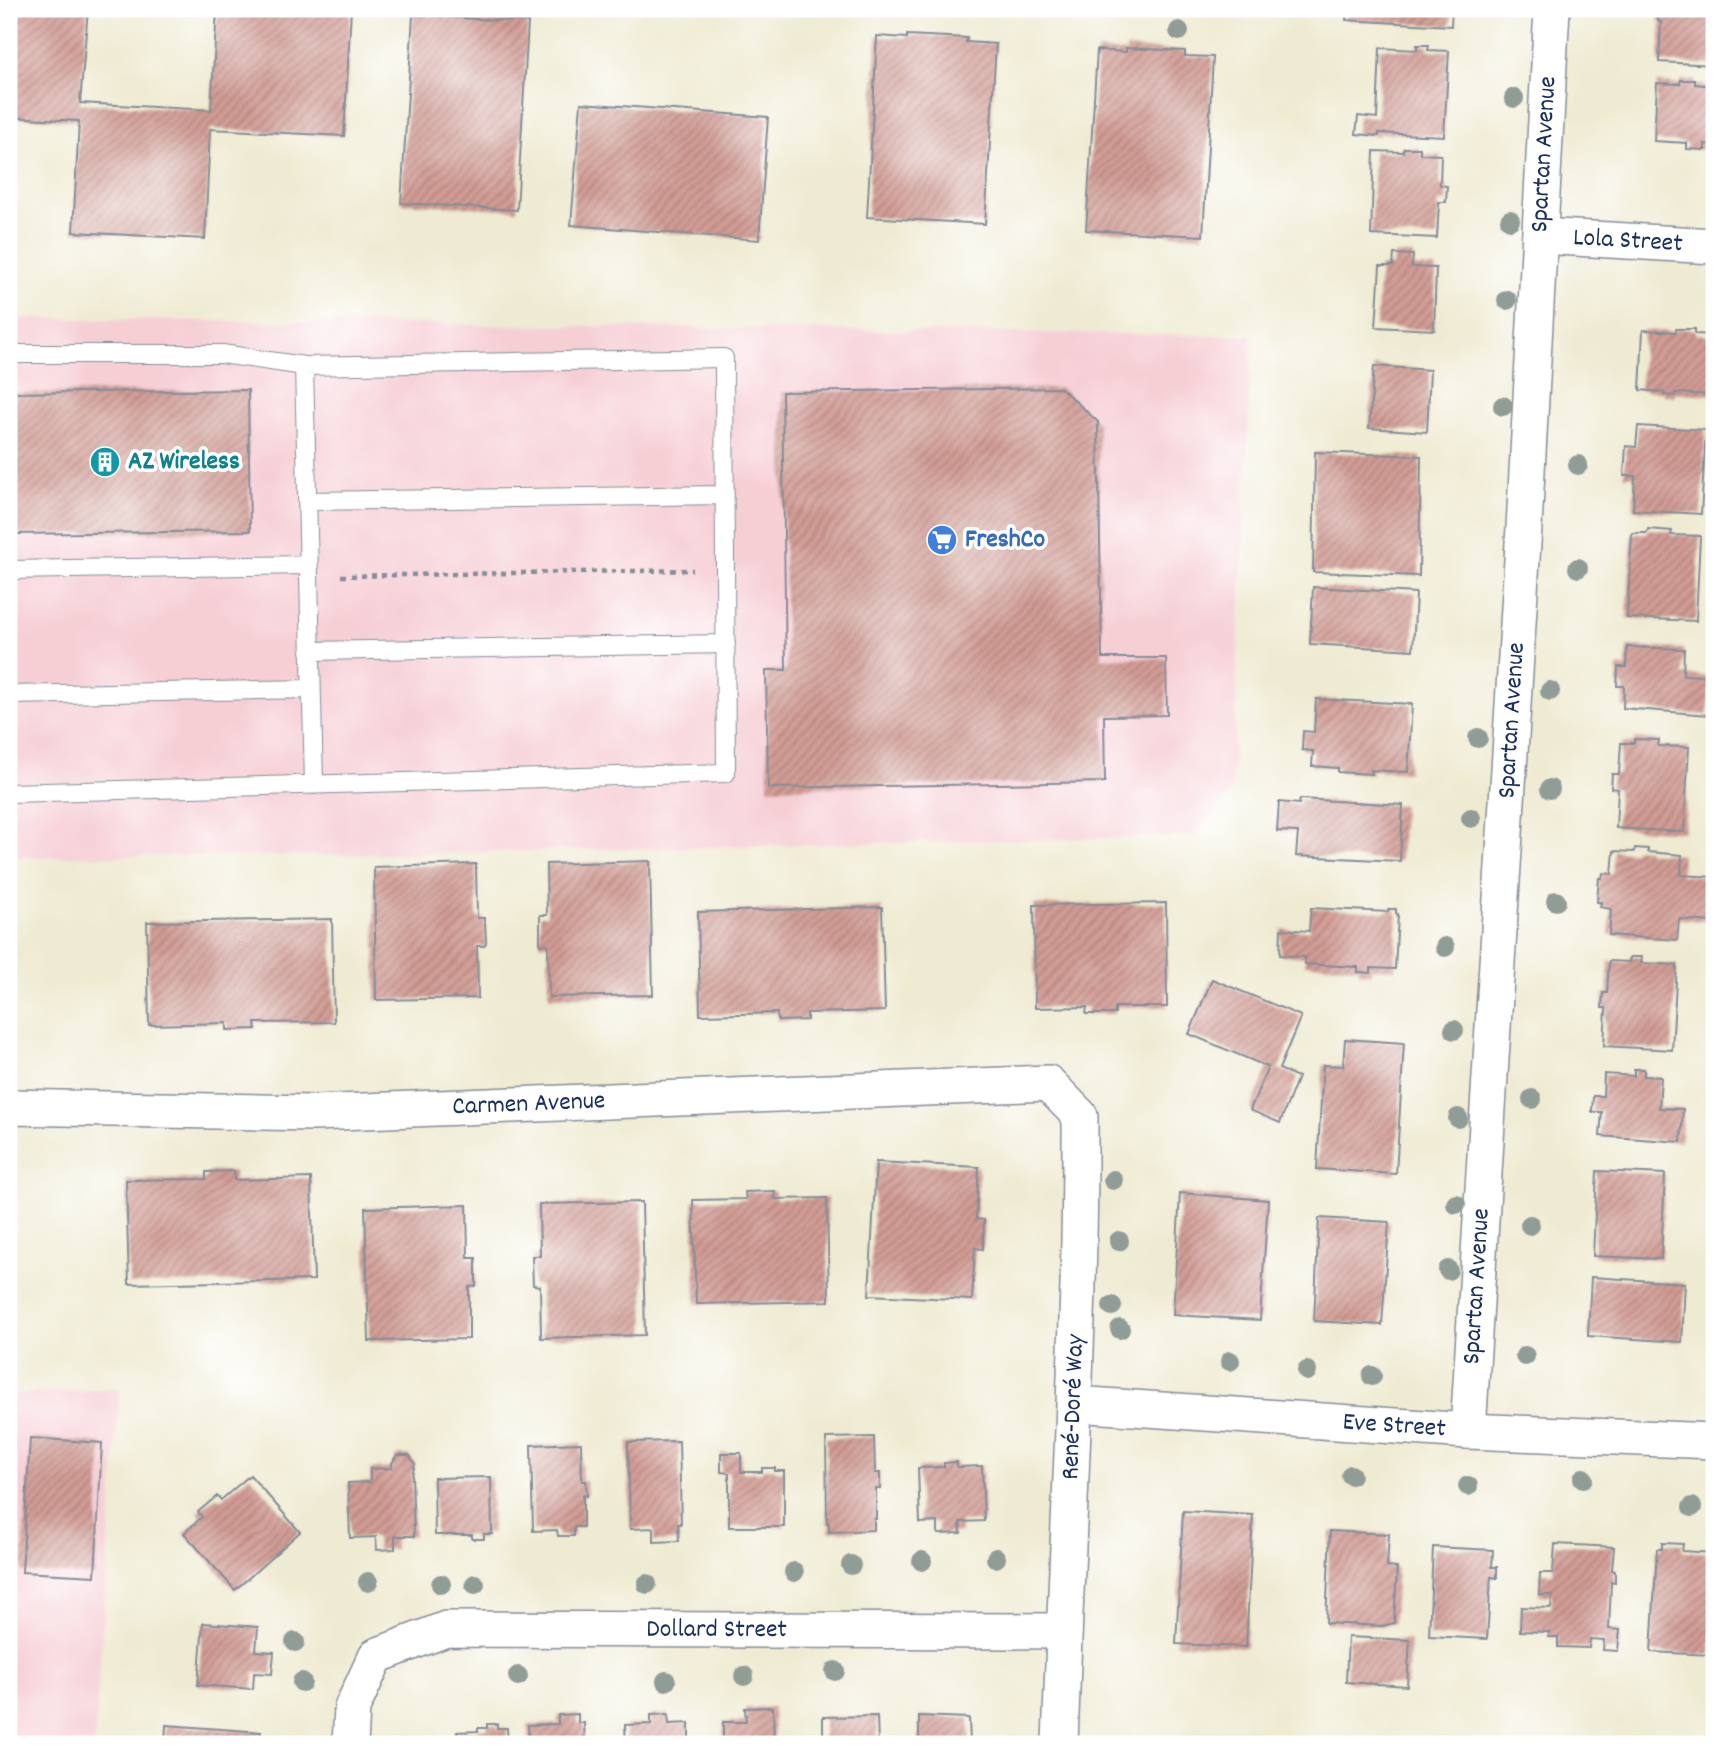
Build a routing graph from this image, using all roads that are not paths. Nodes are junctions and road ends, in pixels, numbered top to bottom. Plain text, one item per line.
1 (1552, 9) edge
2 (1540, 236) junction
3 (1714, 246) edge
4 (9, 354) edge
5 (304, 366) junction
6 (725, 495) junction
7 (307, 501) junction
8 (308, 565) junction
9 (9, 570) edge
10 (726, 644) junction
11 (310, 651) junction
12 (311, 690) junction
13 (9, 695) edge
14 (314, 785) junction
15 (9, 793) edge
16 (1048, 1083) joint
17 (9, 1107) edge
18 (1075, 1404) junction
19 (1468, 1431) junction
20 (1714, 1441) edge
21 (1064, 1631) junction
22 (350, 1744) edge
23 (1060, 1744) edge

1 - 2 street, Spartan Avenue
2 - 3 street, Lola Street
2 - 19 street, Spartan Avenue
4 - 5 lane
5 - 6 lane
5 - 7 lane
6 - 7 lane
6 - 10 lane
7 - 8 lane
8 - 9 lane
8 - 11 lane
10 - 11 lane
10 - 14 lane
11 - 12 lane
12 - 13 lane
12 - 14 lane
14 - 15 lane
16 - 17 street, Carmen Avenue
16 - 18 street, René-Doré Way
18 - 19 street, Eve Street
18 - 21 street, René-Doré Way
19 - 20 street, Eve Street
21 - 22 street, Dollard Street
21 - 23 street, René-Doré Way

